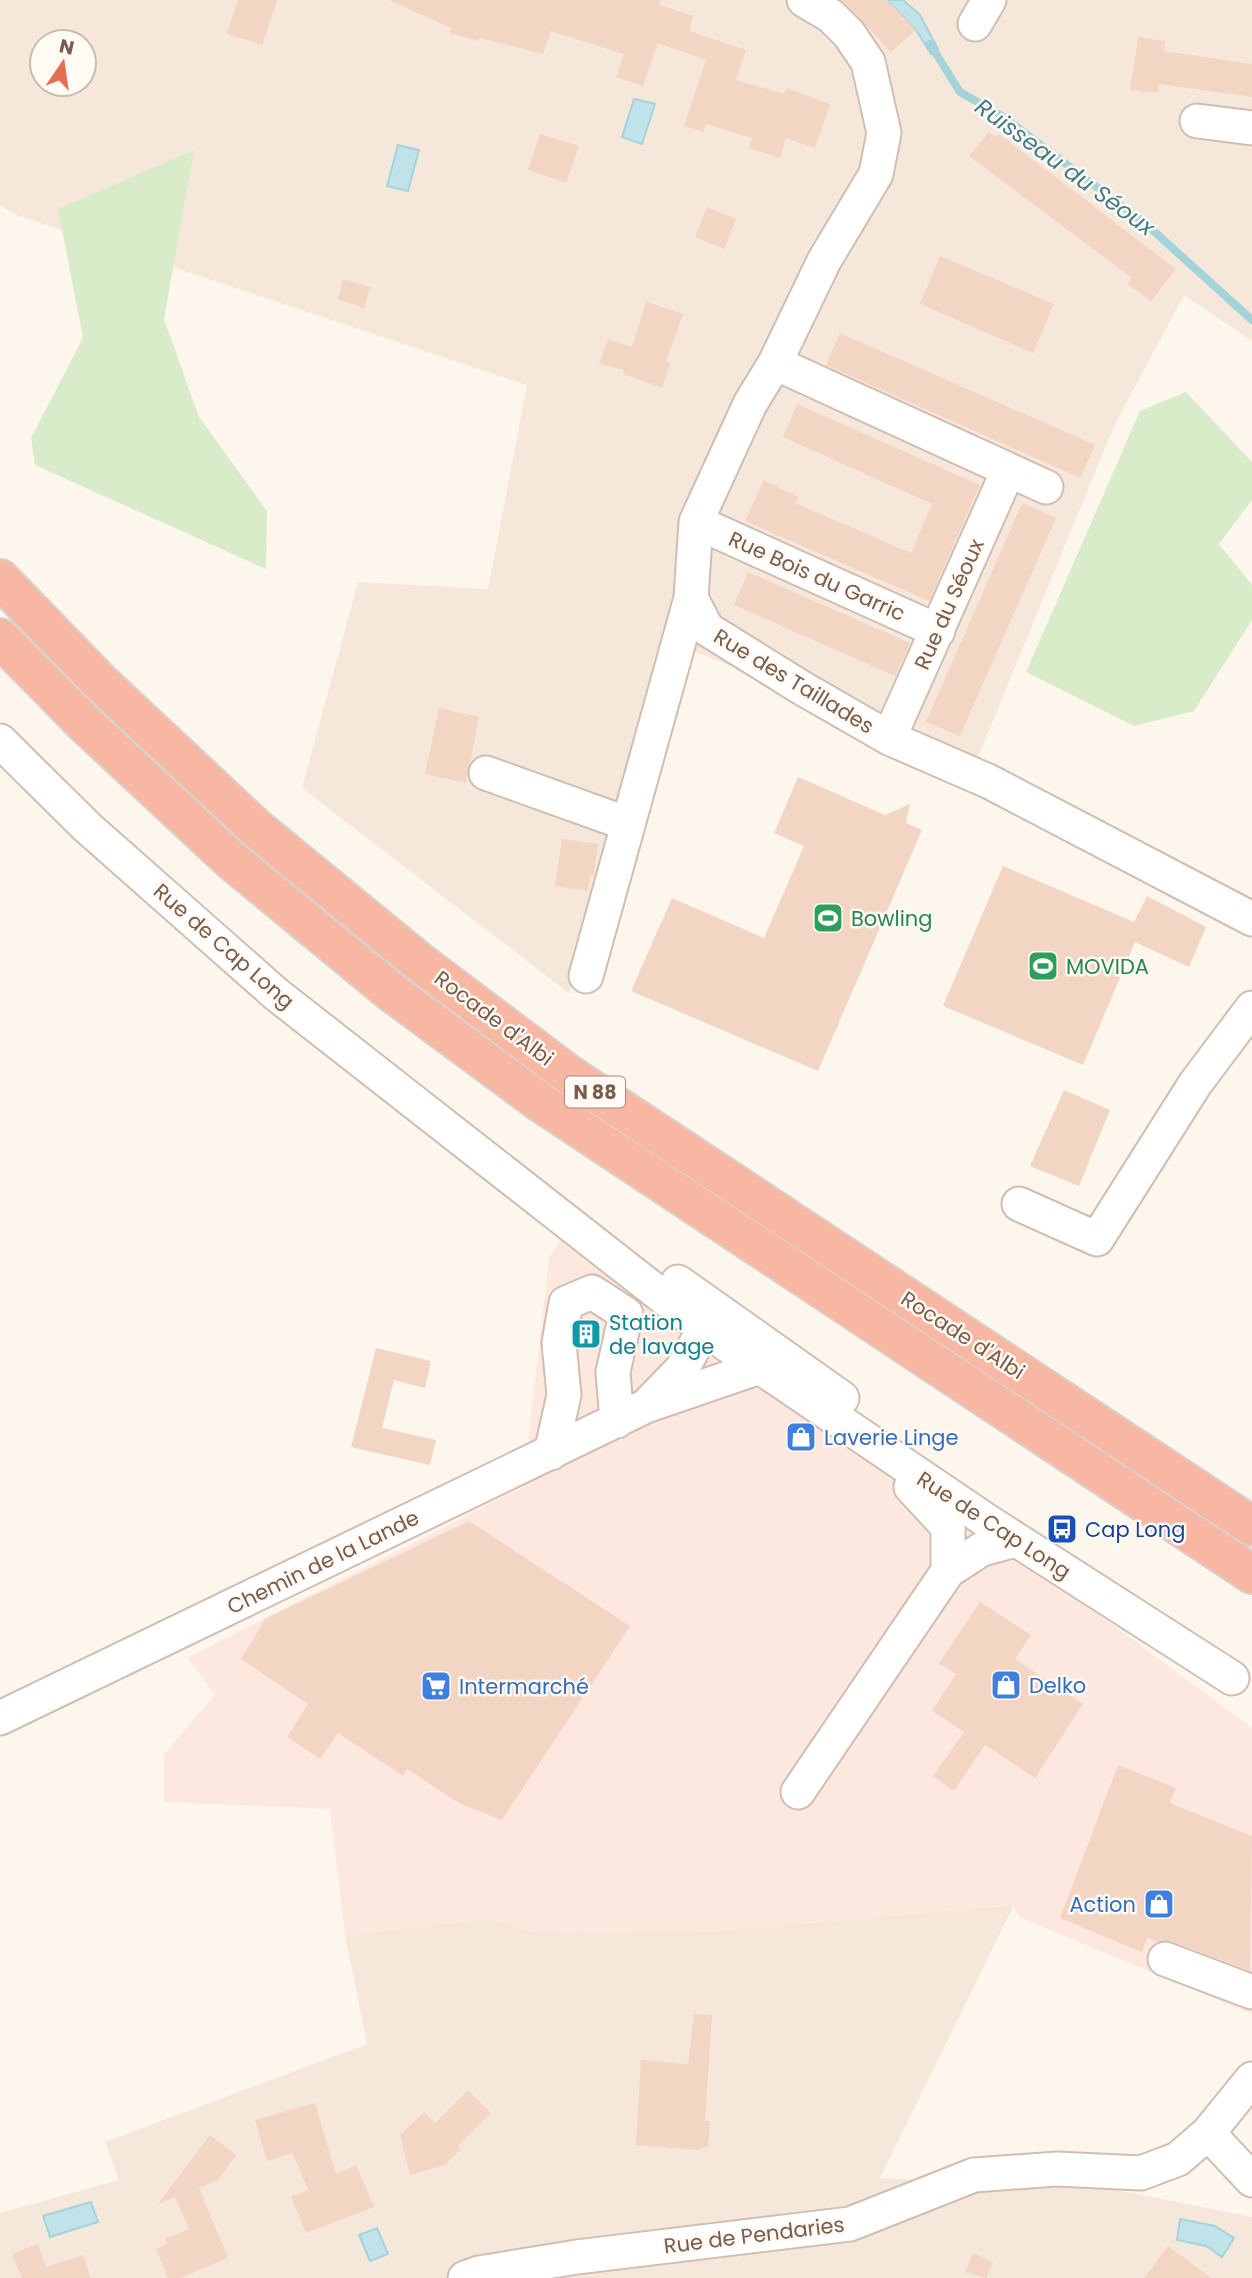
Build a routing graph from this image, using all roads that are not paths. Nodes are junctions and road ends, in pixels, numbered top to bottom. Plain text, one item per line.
1 (804, 0) edge
2 (1197, 121) dead end
3 (1252, 128) edge
4 (775, 363) junction
5 (1008, 471) junction
6 (1046, 487) dead end
7 (696, 522) junction
8 (0, 579) edge
9 (691, 598) junction
10 (937, 631) junction
11 (0, 638) edge
12 (889, 738) junction
13 (0, 741) edge
14 (486, 773) dead end
15 (628, 824) junction
16 (1252, 919) edge
17 (586, 976) dead end
18 (1252, 1008) edge
19 (460, 1136) junction
20 (1019, 1204) dead end
21 (675, 1280) junction
22 (704, 1329) junction
23 (752, 1356) junction
24 (646, 1405) junction
25 (617, 1421) junction
26 (882, 1427) junction
27 (551, 1453) junction
28 (898, 1462) junction
29 (1252, 1526) edge
30 (1016, 1540) junction
31 (948, 1571) junction
32 (1252, 1574) edge
33 (1242, 1687) edge
34 (0, 1718) edge
35 (798, 1793) dead end
36 (1165, 1959) dead end
37 (1252, 1992) edge
38 (1252, 2079) edge
39 (1235, 2155) edge
40 (465, 2278) edge

1 - 4 street
2 - 3 street
4 - 5 street
4 - 7 street
5 - 6 street
5 - 10 street, Rue du Séoux
7 - 9 street
7 - 10 street, Rue Bois du Garric
8 - 29 highway, Rocade d'Albi / N 88
9 - 12 street, Rue des Taillades
9 - 15 street
10 - 12 street, Rue du Séoux
11 - 32 highway, Rocade d'Albi / N 88
12 - 16 street, Rue des Taillades
13 - 19 street, Rue de Cap Long
14 - 15 street
15 - 17 street
18 - 20 street
19 - 21 street, Rue de Cap Long
19 - 22 street, Rue de Cap Long
21 - 23 street
21 - 26 street, Rue de Cap Long
22 - 23 street
22 - 24 street, Chemin de la Lande
23 - 24 street, Chemin de la Lande
23 - 26 street
23 - 28 street, Rue de Cap Long
24 - 25 street, Chemin de la Lande
25 - 27 street, Chemin de la Lande
25 - 27 street
26 - 33 street, Rue de Cap Long
27 - 34 street, Chemin de la Lande
28 - 30 street, Rue de Cap Long
28 - 31 street
30 - 31 street
30 - 33 street, Rue de Cap Long
31 - 35 street
36 - 37 street
38 - 39 street, Rue de Pendaries
39 - 40 street, Rue de Pendaries

